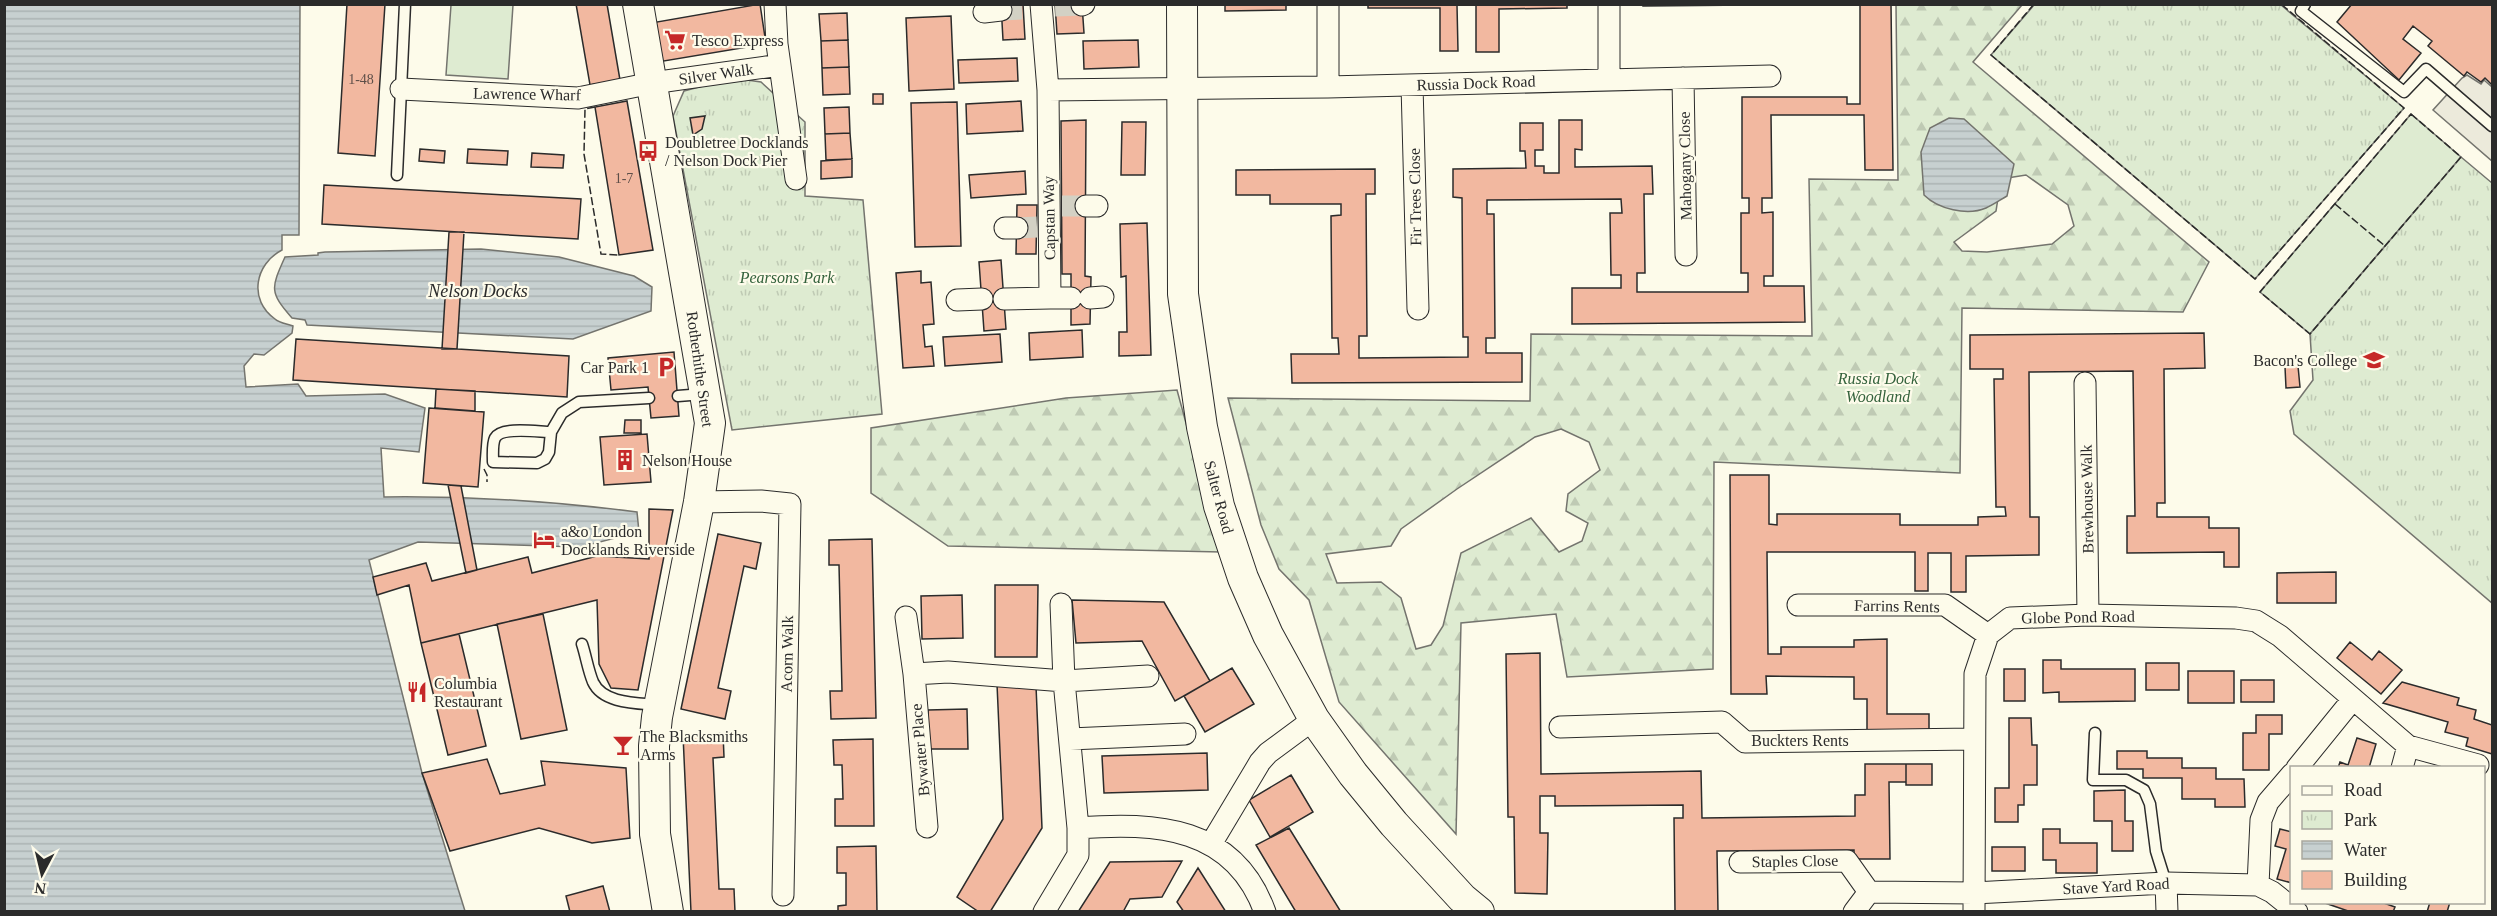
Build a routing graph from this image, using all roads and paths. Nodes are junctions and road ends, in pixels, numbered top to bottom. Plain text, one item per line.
1 (405, 4) edge
2 (638, 4) edge
3 (775, 4) edge
4 (1182, 4) edge
5 (1328, 4) edge
6 (1609, 4) edge
7 (2305, 4) edge
8 (1040, 7) edge
9 (780, 65) junction
10 (1770, 76) dead end
11 (1683, 78) junction
12 (1609, 80) junction
13 (652, 83) junction
14 (1412, 85) junction
15 (1328, 87) junction
16 (401, 89) junction
17 (1183, 89) junction
18 (1048, 90) junction
19 (2493, 126) edge
20 (397, 175) dead end
21 (796, 179) dead end
22 (1686, 255) dead end
23 (982, 299) dead end
24 (1004, 299) dead end
25 (957, 300) dead end
26 (1418, 309) dead end
27 (2085, 383) dead end
28 (649, 398) dead end
29 (550, 432) junction
30 (699, 502) junction
31 (1061, 604) dead end
32 (1798, 605) dead end
33 (2088, 615) junction
34 (906, 617) dead end
35 (1988, 635) junction
36 (582, 644) dead end
37 (914, 674) junction
38 (1148, 676) dead end
39 (1064, 681) junction
40 (2353, 699) junction
41 (659, 705) junction
42 (1314, 719) junction
43 (1560, 727) dead end
44 (2095, 733) dead end
45 (1185, 734) dead end
46 (1070, 739) junction
47 (1974, 739) junction
48 (2408, 746) junction
49 (2478, 765) dead end
50 (2299, 766) edge
51 (2403, 766) edge
52 (2290, 776) edge
53 (927, 827) dead end
54 (1078, 828) junction
55 (1211, 844) junction
56 (1740, 862) dead end
57 (2166, 884) junction
58 (2258, 885) junction
59 (1869, 892) junction
60 (783, 895) dead end
61 (1974, 902) edge
62 (668, 912) edge
63 (1044, 912) edge
64 (1265, 912) edge
65 (1479, 912) edge
66 (1854, 912) edge
67 (2167, 912) edge
68 (2297, 912) edge

1 - 16 lane
2 - 13 main road, Rotherhithe Street
3 - 9 street
4 - 17 main road, Salter Road
5 - 15 street
6 - 12 street
7 - 19 lane
8 - 18 street, Capstan Way
9 - 13 street, Silver Walk
9 - 21 street
10 - 11 street, Russia Dock Road
11 - 12 street, Russia Dock Road
11 - 22 street, Mahogany Close
12 - 14 street, Russia Dock Road
13 - 16 street, Lawrence Wharf
13 - 30 main road, Rotherhithe Street
14 - 15 street, Russia Dock Road
14 - 26 street, Fir Trees Close
15 - 17 street, Russia Dock Road
16 - 20 lane
17 - 18 street
17 - 42 main road, Salter Road
18 - 24 street, Capstan Way
23 - 25 street
27 - 33 street, Brewhouse Walk
28 - 29 lane
29 - 29 lane
30 - 41 main road, Rotherhithe Street
30 - 60 street, Acorn Walk
31 - 39 street
32 - 35 street, Farrins Rents
33 - 35 street, Globe Pond Road
33 - 40 street, Globe Pond Road
34 - 37 street, Bywater Place
35 - 47 street
36 - 41 lane
37 - 39 street
37 - 53 street, Bywater Place
38 - 39 street
39 - 46 street
40 - 48 street, Globe Pond Road
40 - 50 street
41 - 62 main road, Rotherhithe Street
42 - 55 street
42 - 65 main road, Salter Road
43 - 47 street, Buckters Rents
44 - 57 lane
45 - 46 street
46 - 54 street
47 - 61 street
48 - 49 street, Globe Pond Road
48 - 51 street
52 - 58 street
54 - 55 street
54 - 63 street
55 - 64 street
56 - 59 street, Staples Close
57 - 58 street, Stave Yard Road
57 - 61 street, Stave Yard Road
57 - 67 street
58 - 68 street
59 - 61 street
59 - 66 street

